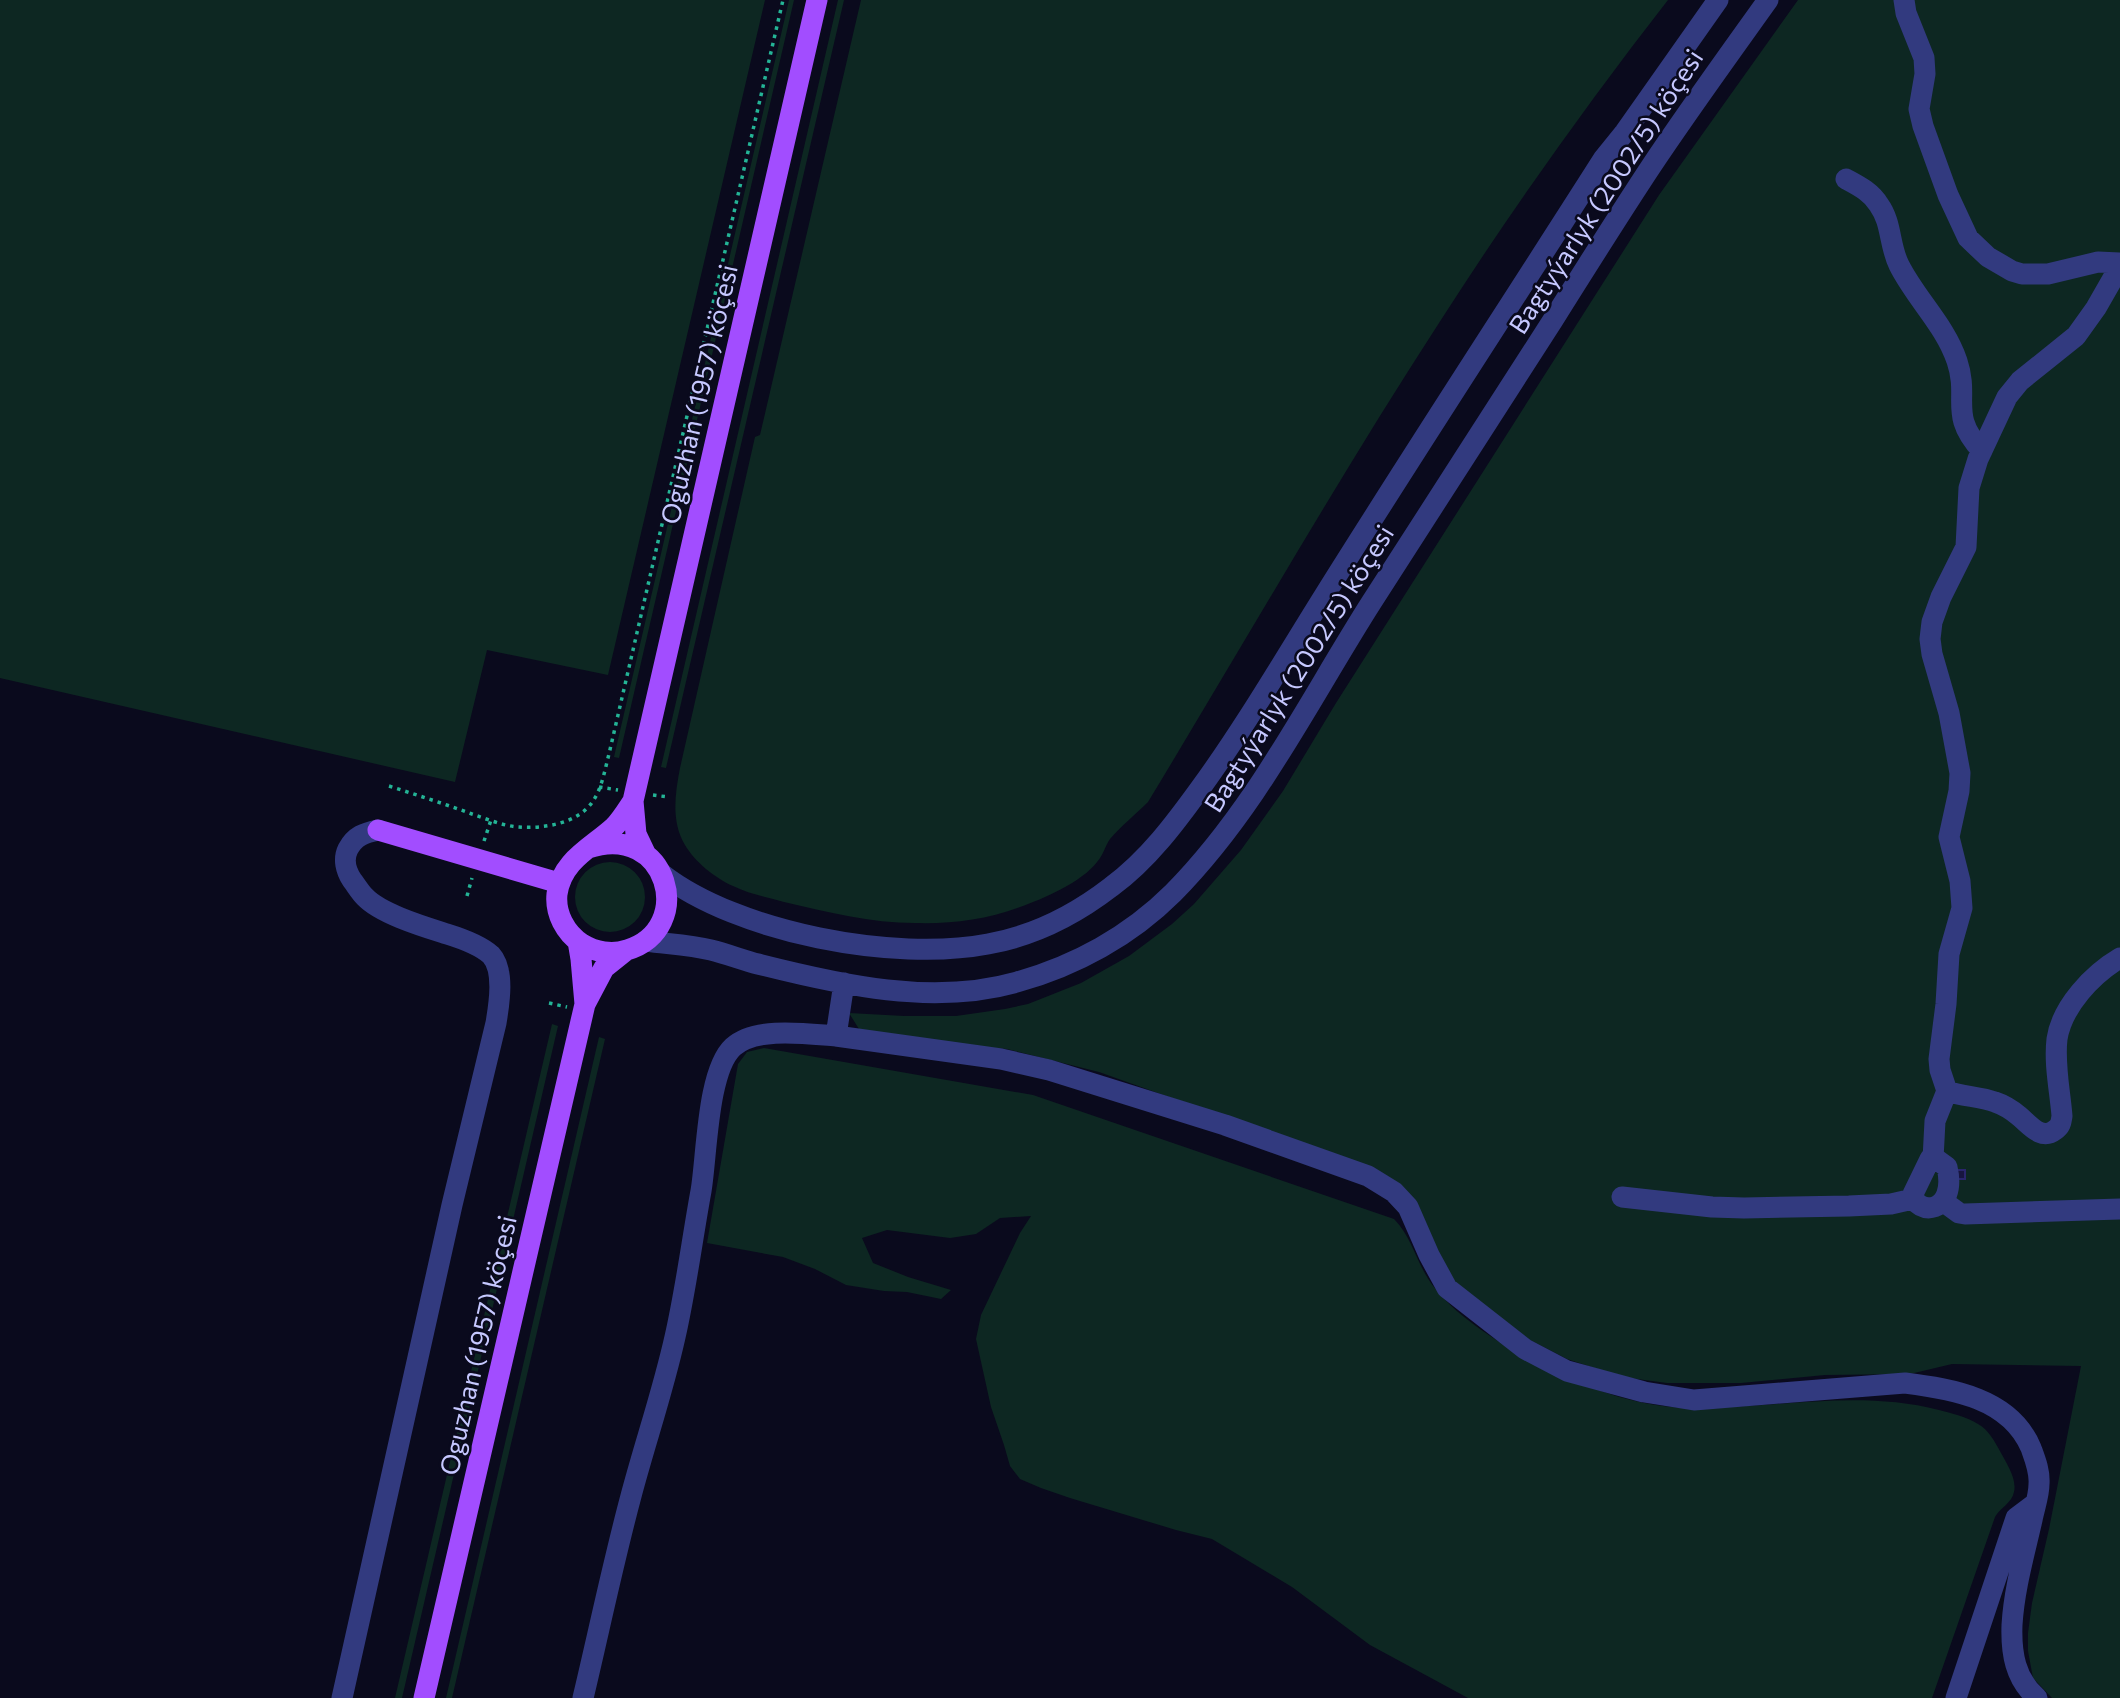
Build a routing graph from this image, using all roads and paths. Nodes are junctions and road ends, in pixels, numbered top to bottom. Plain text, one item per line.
1 (783, 0) edge
2 (817, 0) edge
3 (1718, 0) edge
4 (1768, 0) edge
5 (1904, 0) edge
6 (1846, 179) dead end
7 (2120, 264) edge
8 (1982, 451) junction
9 (389, 786) dead end
10 (633, 801) junction
11 (378, 830) joint
12 (588, 848) junction
13 (646, 855) junction
14 (662, 874) junction
15 (559, 883) junction
16 (578, 941) junction
17 (646, 941) junction
18 (624, 951) junction
19 (2120, 958) edge
20 (844, 983) junction
21 (585, 1004) junction
22 (836, 1036) junction
23 (1947, 1091) junction
24 (1933, 1159) junction
25 (1622, 1197) dead end
26 (1913, 1199) junction
27 (1944, 1202) junction
28 (2120, 1209) edge
29 (2036, 1503) junction
30 (342, 1698) edge
31 (424, 1698) edge
32 (583, 1698) edge
33 (1956, 1698) edge
34 (2037, 1698) edge

1 - 9 path
2 - 10 main road, Oguzhan (1957) köçesi
3 - 14 street, Bagtyýarlyk (2002/5) köçesi
4 - 20 street, Bagtyýarlyk (2002/5) köçesi
5 - 7 street
6 - 8 street
7 - 8 street
8 - 23 street
10 - 12 main road, Oguzhan (1957) köçesi
10 - 13 main road, Oguzhan (1957) köçesi
11 - 15 main road
11 - 30 street
12 - 13 main road
12 - 15 main road, Oguzhan (1957) köçesi
13 - 14 main road, Oguzhan (1957) köçesi
14 - 17 main road
15 - 16 main road, Oguzhan (1957) köçesi
16 - 18 main road
16 - 21 main road, Oguzhan (1957) köçesi
17 - 18 main road, Oguzhan (1957) köçesi
17 - 20 street, Bagtyýarlyk (2002/5) köçesi
18 - 21 main road, Oguzhan (1957) köçesi
19 - 23 street
20 - 22 street
21 - 31 main road, Oguzhan (1957) köçesi
22 - 29 street
22 - 32 street
23 - 24 street
24 - 26 street
24 - 27 street
25 - 26 street
26 - 27 street
27 - 28 street
29 - 33 street
29 - 34 street

